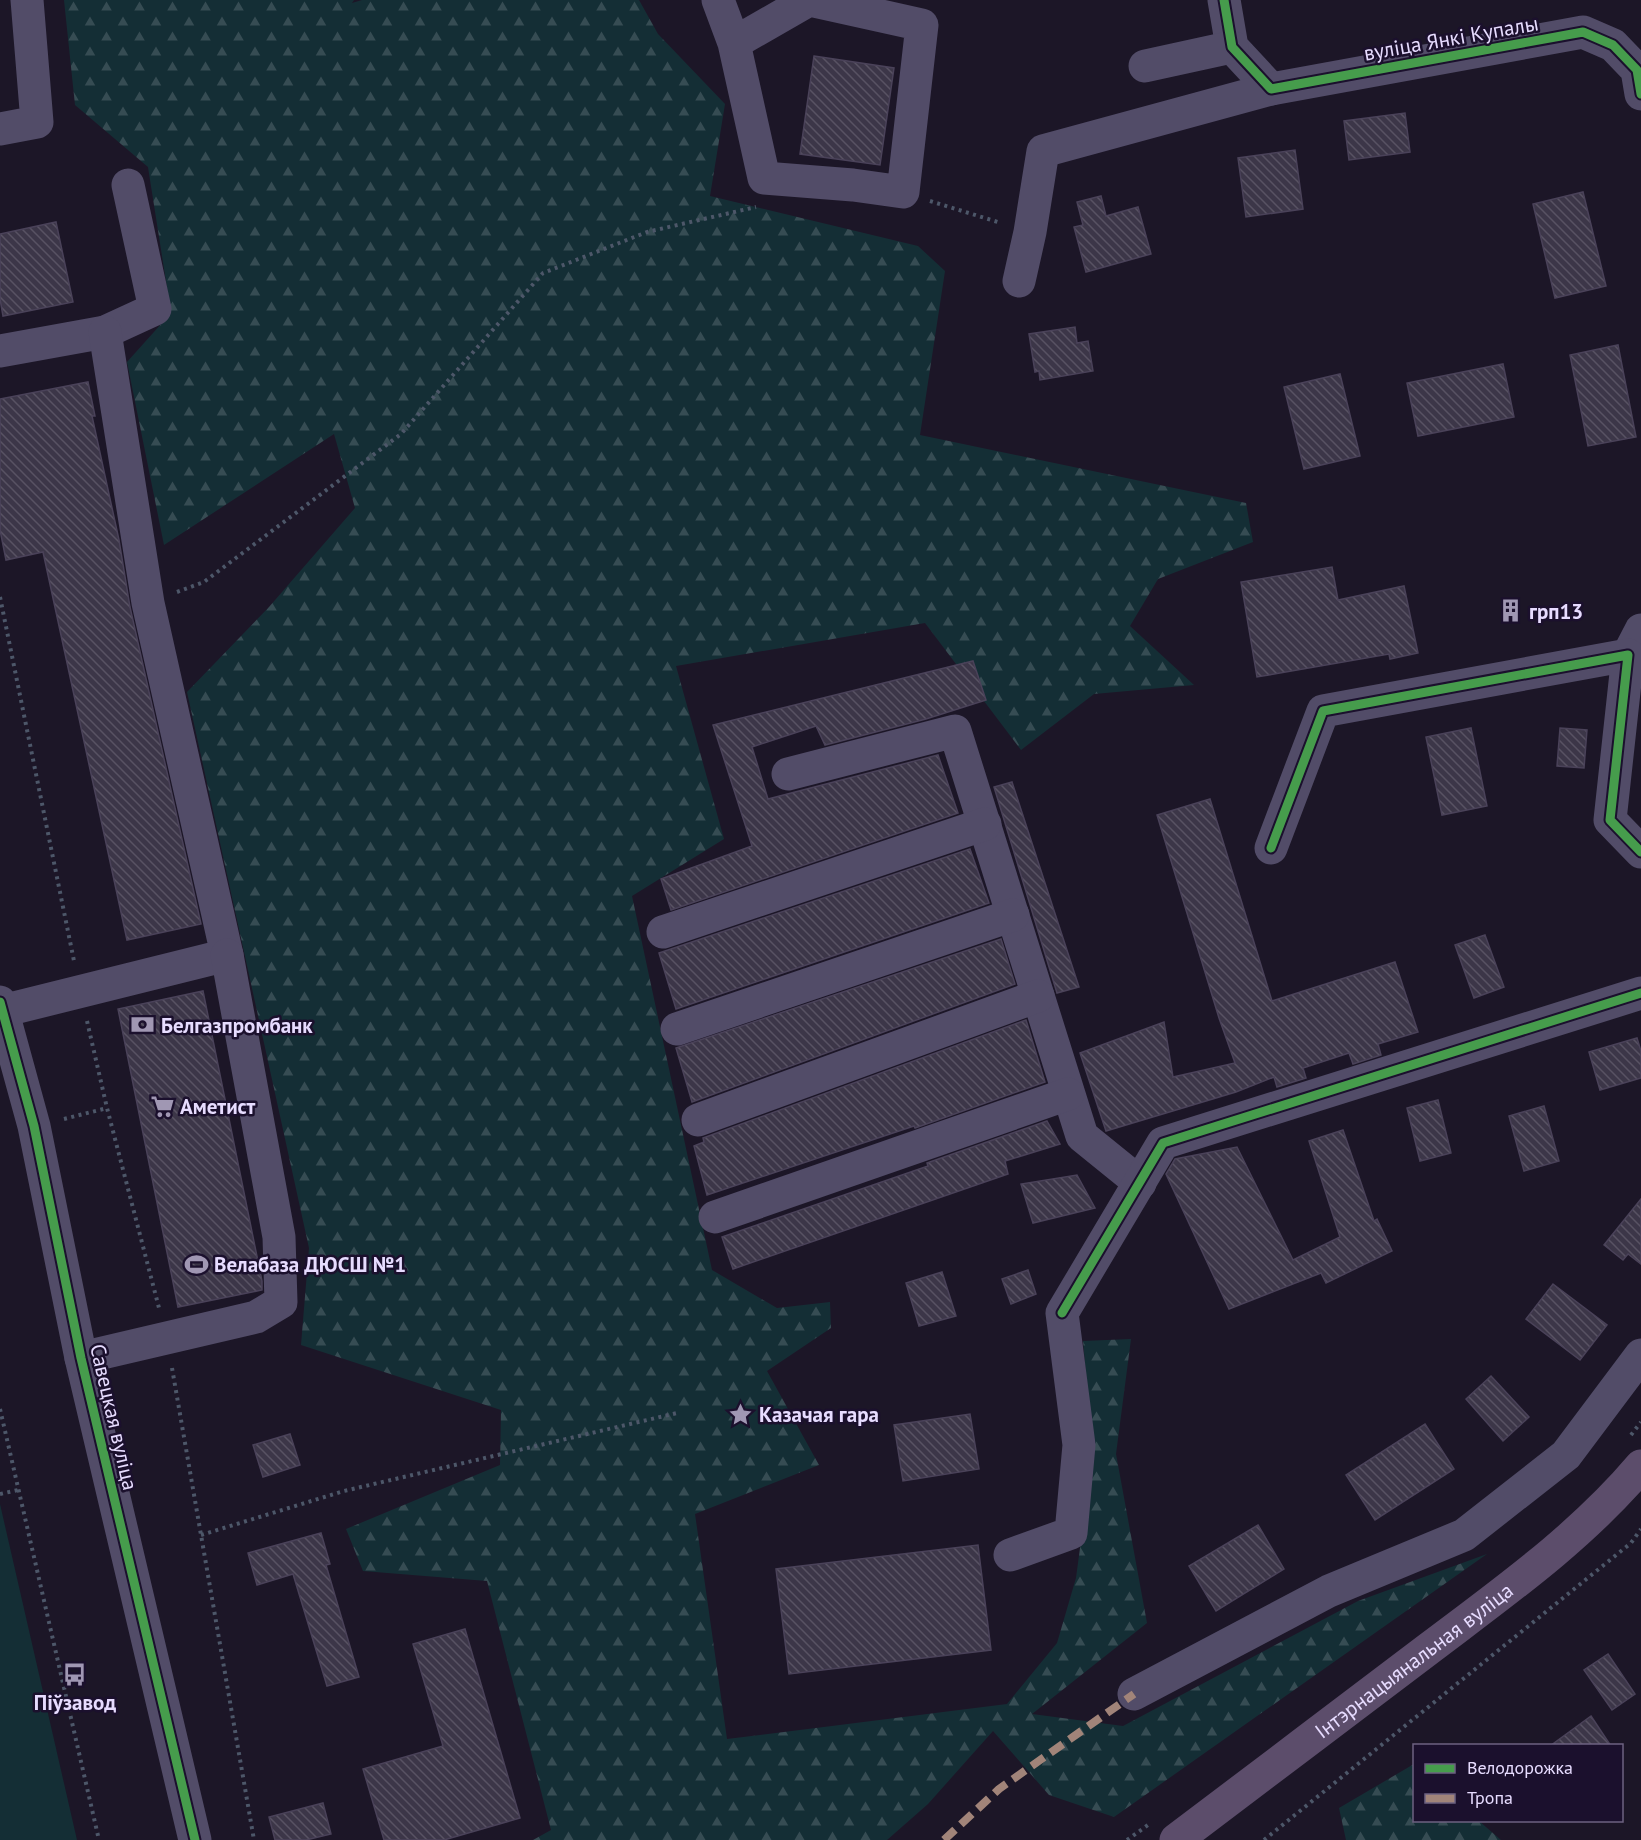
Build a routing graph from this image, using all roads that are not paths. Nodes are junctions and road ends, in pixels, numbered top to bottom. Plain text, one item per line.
1 (27, 0) edge
2 (718, 0) edge
3 (1224, 0) edge
4 (734, 44) junction
5 (1232, 47) junction
6 (1145, 66) dead end
7 (1271, 89) junction
8 (1641, 94) edge
9 (0, 129) edge
10 (128, 185) dead end
11 (1019, 280) dead end
12 (105, 332) junction
13 (0, 351) edge
14 (1635, 643) edge
15 (788, 774) dead end
16 (984, 824) junction
17 (1271, 848) dead end
18 (1641, 852) edge
19 (1013, 915) junction
20 (663, 932) dead end
21 (227, 955) junction
22 (1641, 993) edge
23 (1038, 996) junction
24 (1, 1006) edge
25 (677, 1029) dead end
26 (1068, 1094) junction
27 (698, 1120) dead end
28 (1140, 1183) junction
29 (715, 1217) dead end
30 (1641, 1355) edge
31 (81, 1358) junction
32 (1641, 1466) edge
33 (1010, 1555) dead end
34 (1134, 1694) dead end
35 (195, 1840) edge
36 (1176, 1840) edge

1 - 9 street
2 - 4 street
3 - 5 street
4 - 4 street
5 - 6 street
5 - 7 street
7 - 8 street, вуліца Янкі Купалы
7 - 11 street, вуліца Янкі Купалы
10 - 12 street
12 - 13 street
12 - 21 street
14 - 17 street
14 - 18 street
15 - 16 street
16 - 19 street
16 - 20 street
19 - 23 street
19 - 25 street
21 - 24 street
21 - 31 street
22 - 28 street
23 - 26 street
23 - 27 street
24 - 31 street, Савецкая вуліца
26 - 28 street
26 - 29 street
28 - 33 street
30 - 34 street
31 - 35 street, Савецкая вуліца
32 - 36 main road, Інтэрнацыянальная вуліца

